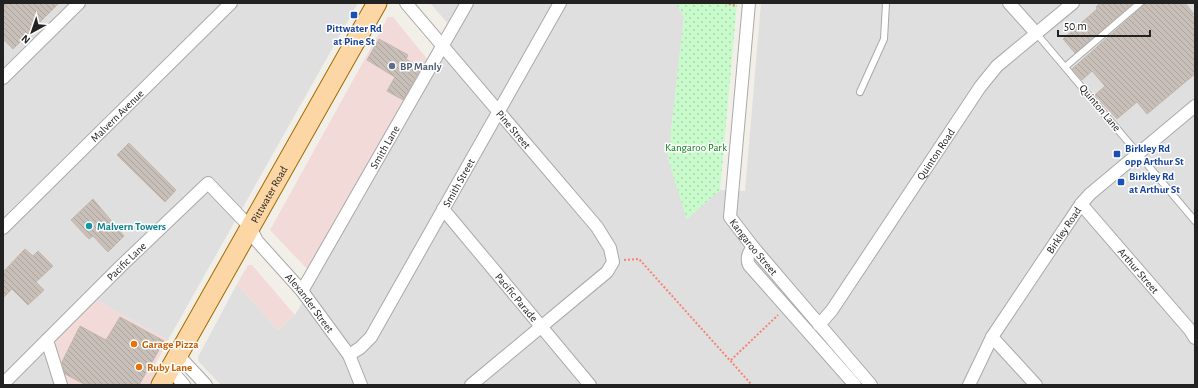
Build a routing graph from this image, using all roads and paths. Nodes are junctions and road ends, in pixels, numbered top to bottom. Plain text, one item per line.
1 (79, 3) edge
2 (231, 3) edge
3 (377, 3) edge
4 (406, 3) edge
5 (467, 3) edge
6 (560, 3) edge
7 (749, 3) edge
8 (886, 3) edge
9 (1009, 3) edge
10 (1073, 3) edge
11 (1140, 3) edge
12 (1036, 33) junction
13 (442, 47) junction
14 (1065, 67) junction
15 (3, 78) edge
16 (860, 92) dead end
17 (1195, 106) edge
18 (498, 112) junction
19 (1138, 154) junction
20 (1081, 204) junction
21 (443, 210) junction
22 (1195, 221) edge
23 (250, 227) junction
24 (3, 228) edge
25 (753, 247) junction
26 (612, 262) junction
27 (302, 291) junction
28 (786, 308) junction
29 (819, 325) junction
30 (541, 326) junction
31 (992, 337) junction
32 (1195, 338) edge
33 (47, 340) junction
34 (350, 355) junction
35 (731, 360) junction
36 (170, 370) edge
37 (3, 384) edge
38 (61, 385) edge
39 (184, 385) edge
40 (206, 385) edge
41 (362, 385) edge
42 (471, 385) edge
43 (590, 385) edge
44 (752, 385) edge
45 (855, 385) edge
46 (871, 385) edge
47 (969, 385) edge
48 (1036, 385) edge

1 - 15 street
2 - 24 street, Malvern Avenue
3 - 23 main road, Pittwater Road
4 - 13 street, Pine Street
5 - 13 street, Smith Lane
6 - 18 street, Smith Street
7 - 25 street, Kangaroo Street
8 - 16 lane
9 - 12 street
10 - 12 street, Quinton Road
11 - 14 lane
12 - 14 lane, Quinton Lane
12 - 29 street, Quinton Road
13 - 18 street, Pine Street
13 - 27 street, Smith Lane
14 - 19 lane, Quinton Lane
17 - 19 street, Birkley Road
18 - 21 street, Smith Street
18 - 26 street, Pine Street
19 - 20 street, Birkley Road
19 - 22 lane, Quinton Lane
20 - 31 street, Birkley Road
20 - 32 street, Arthur Street
21 - 30 street, Pacific Parade
21 - 34 street, Smith Street
23 - 27 street, Alexander Street
23 - 33 street, Pacific Lane
23 - 36 main road, Pittwater Road
25 - 28 street
25 - 29 street, Kangaroo Street
26 - 30 street
26 - 35 path
27 - 34 street, Alexander Street
28 - 35 path
28 - 45 street
29 - 46 street, Kangaroo Street
30 - 42 street
30 - 43 street, Pacific Parade
31 - 47 street, Birkley Road
31 - 48 street
33 - 37 street, Pacific Lane
33 - 38 street
34 - 41 street, Alexander Street
35 - 44 path
36 - 39 street
36 - 40 street

